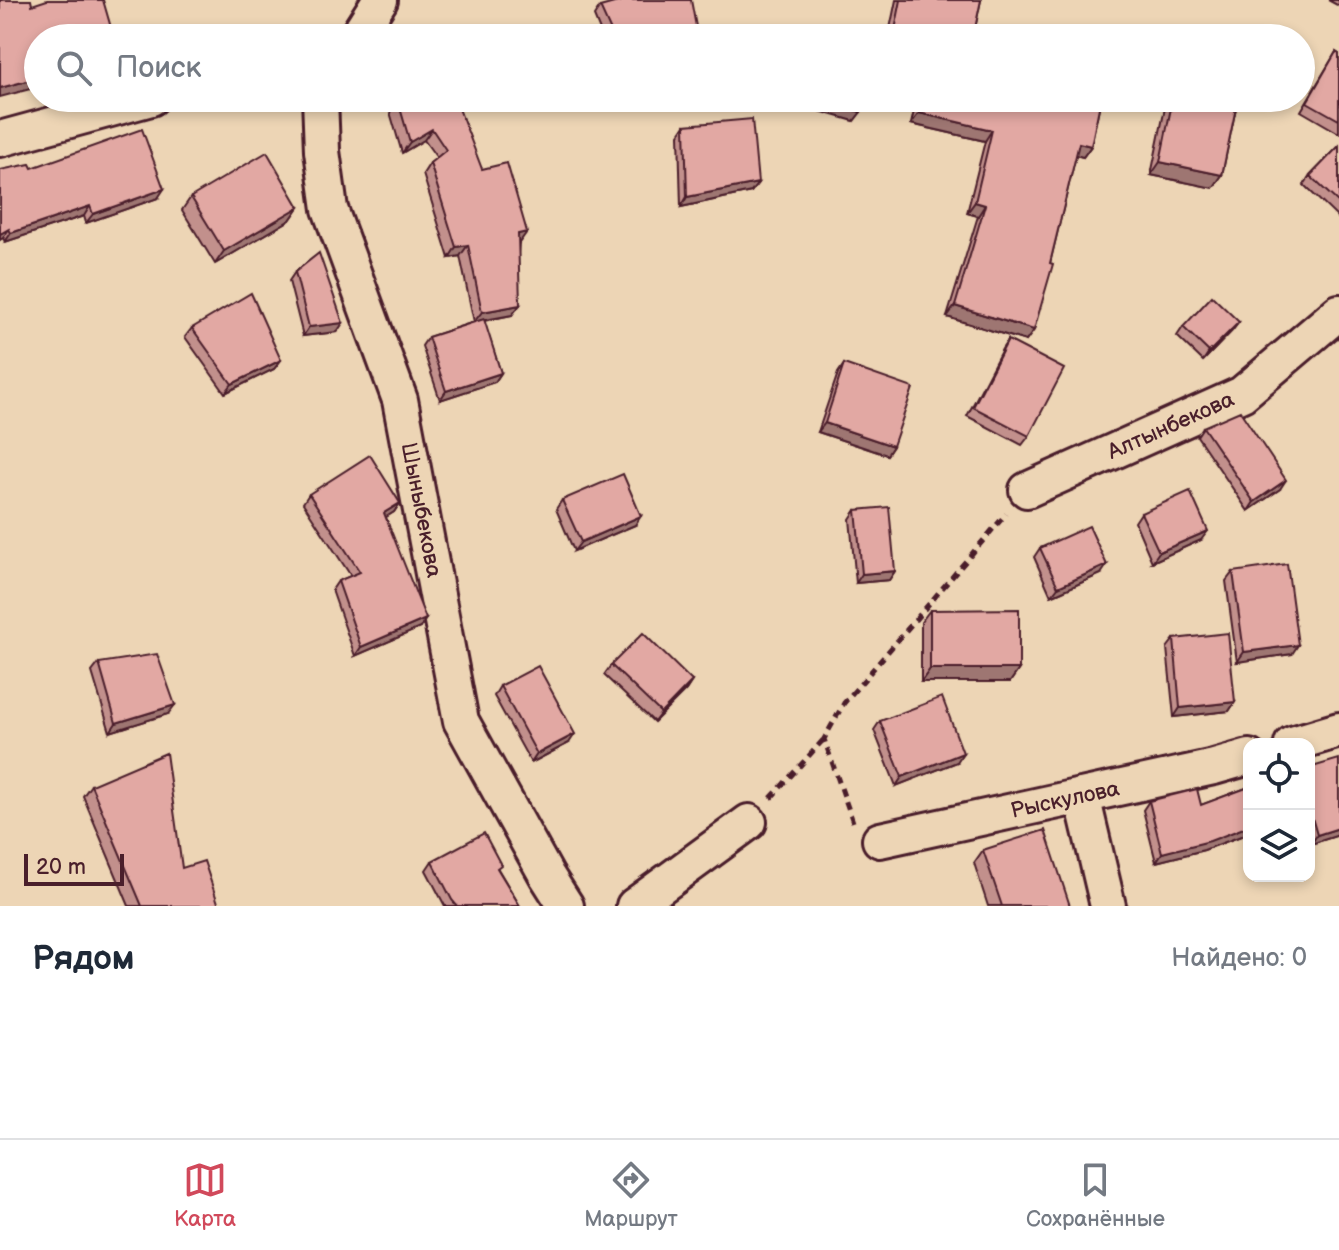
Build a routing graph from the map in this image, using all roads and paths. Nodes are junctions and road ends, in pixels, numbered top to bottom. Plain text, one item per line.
1 (380, 0) edge
2 (365, 24) edge
3 (99, 112) edge
4 (321, 112) edge
5 (0, 139) edge
6 (1339, 312) edge
7 (1027, 490) joint
8 (1339, 730) edge
9 (1312, 738) edge
10 (824, 739) junction
11 (1243, 758) edge
12 (1082, 796) junction
13 (749, 822) joint
14 (880, 840) joint
15 (566, 906) edge
16 (634, 906) edge
17 (1108, 906) edge

1 - 2 street
3 - 5 street
4 - 15 street, Шыныбекова
6 - 7 street, Алтынбекова
7 - 10 path
8 - 9 street
10 - 13 path
10 - 14 path
11 - 12 street, Рыскулова
12 - 14 street, Рыскулова
12 - 17 street
13 - 16 street

